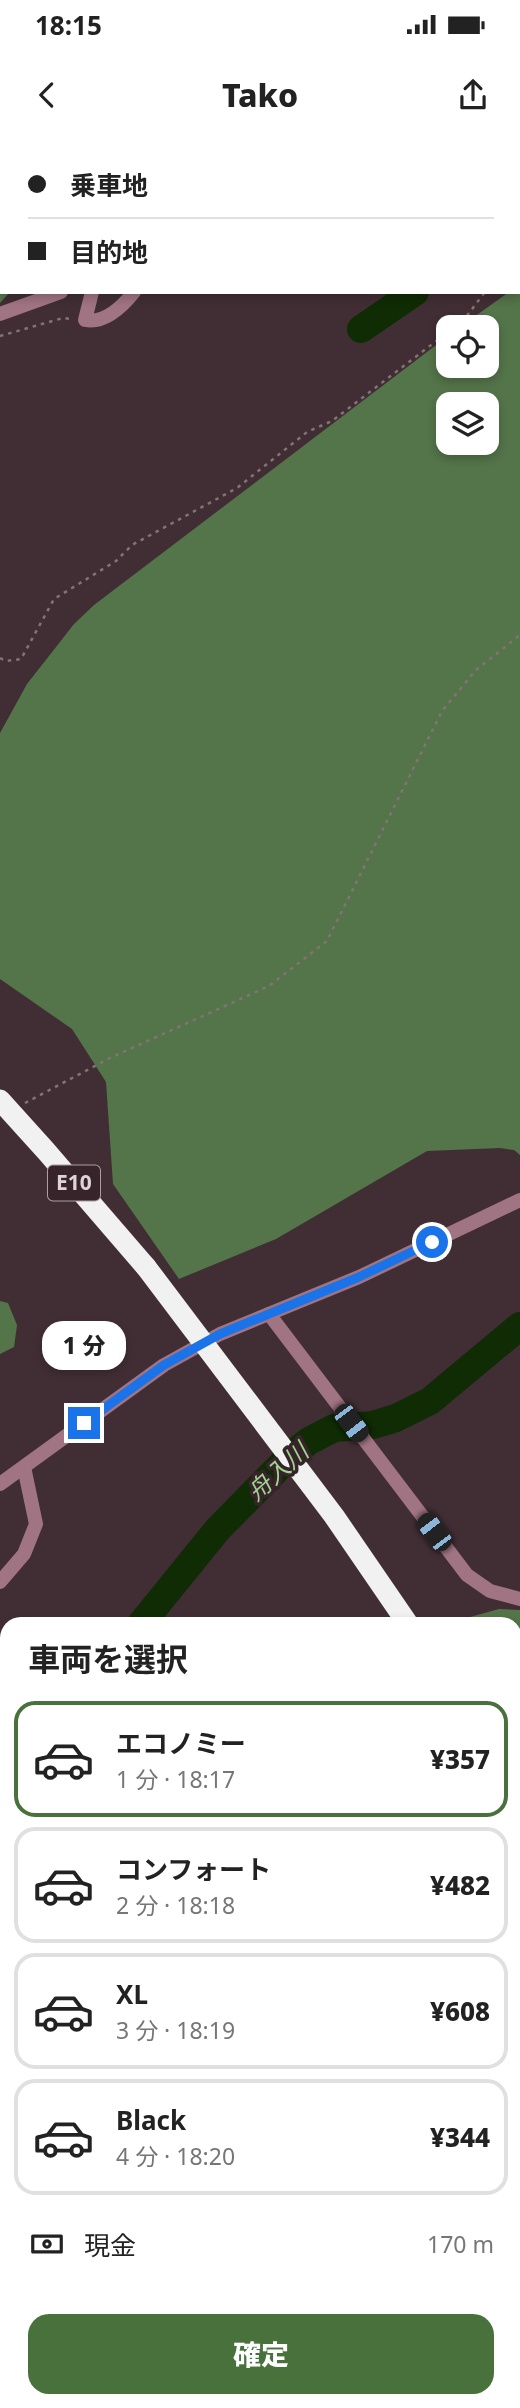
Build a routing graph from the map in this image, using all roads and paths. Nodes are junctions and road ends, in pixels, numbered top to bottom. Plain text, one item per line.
1 (55, 294) edge
2 (92, 294) edge
3 (132, 294) edge
4 (483, 294) edge
5 (0, 314) edge
6 (468, 315) edge
7 (85, 320) junction
8 (0, 336) edge
9 (436, 341) edge
10 (520, 635) edge
11 (0, 658) edge
12 (0, 1100) edge
13 (24, 1104) dead end
14 (520, 1200) edge
15 (269, 1314) junction
16 (24, 1467) junction
17 (0, 1484) edge
18 (0, 1582) edge
19 (520, 1599) edge
20 (403, 1617) edge

1 - 5 street
2 - 7 street
3 - 7 street
4 - 6 path
7 - 8 path
9 - 11 path
10 - 13 path
12 - 20 highway, E10, bridge
14 - 15 street
15 - 16 street
15 - 19 street
16 - 17 street
16 - 18 street

